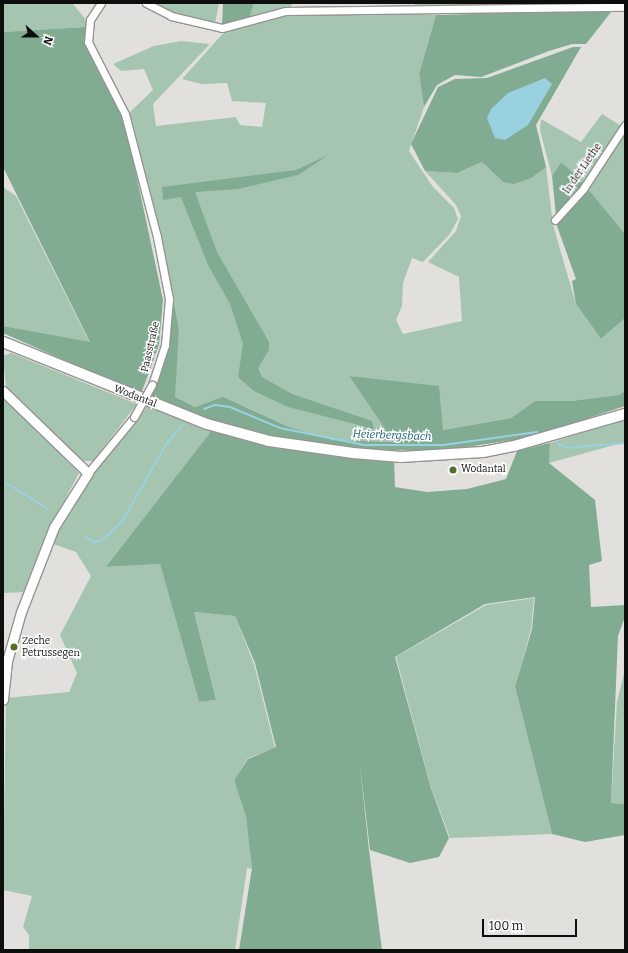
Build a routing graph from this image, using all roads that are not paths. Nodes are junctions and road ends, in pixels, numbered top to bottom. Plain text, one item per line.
1 (102, 3) edge
2 (146, 3) edge
3 (625, 7) edge
4 (625, 125) edge
5 (555, 220) dead end
6 (3, 342) edge
7 (3, 391) edge
8 (625, 414) edge
9 (88, 473) junction
10 (3, 700) edge

1 - 9 street, Paasstraße, bridge
2 - 3 street
4 - 5 street, In der Liethe
6 - 8 main road, Wodantal
7 - 9 street
9 - 10 street, Paasstraße

